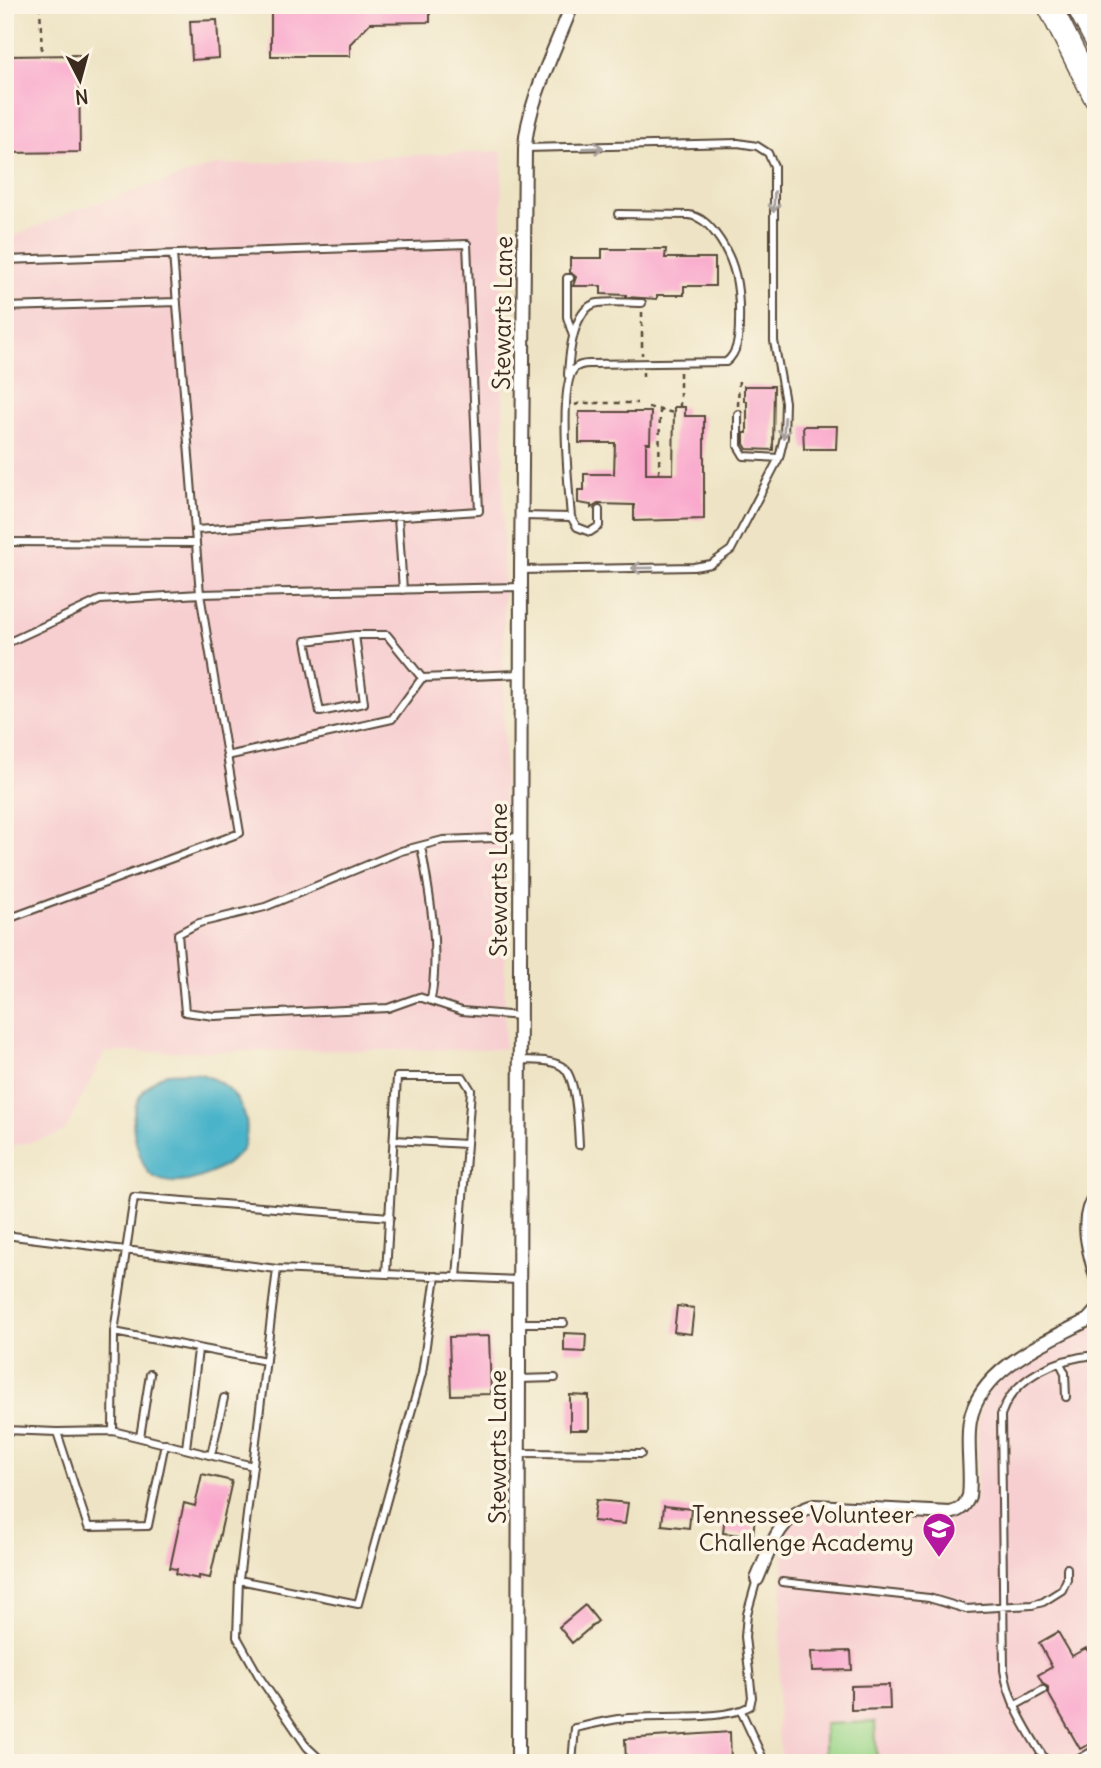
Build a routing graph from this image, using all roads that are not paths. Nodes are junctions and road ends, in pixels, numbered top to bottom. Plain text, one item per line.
1 (572, 5) edge
2 (1049, 5) edge
3 (1078, 5) edge
4 (1096, 39) edge
5 (1096, 98) edge
6 (525, 148) junction
7 (618, 214) dead end
8 (173, 254) junction
9 (5, 260) edge
10 (570, 278) dead end
11 (177, 302) junction
12 (642, 303) road end
13 (5, 307) edge
14 (573, 335) junction
15 (568, 387) junction
16 (738, 414) road end
17 (779, 458) junction
18 (599, 510) dead end
19 (522, 516) junction
20 (398, 517) junction
21 (571, 517) junction
22 (195, 530) junction
23 (5, 542) edge
24 (196, 543) junction
25 (521, 570) junction
26 (521, 587) junction
27 (403, 590) junction
28 (200, 594) junction
29 (355, 635) junction
30 (5, 644) edge
31 (521, 674) junction
32 (422, 678) junction
33 (227, 756) junction
34 (520, 837) junction
35 (421, 846) junction
36 (5, 919) edge
37 (431, 999) junction
38 (520, 1016) junction
39 (520, 1060) junction
40 (394, 1140) junction
41 (467, 1144) junction
42 (579, 1145) dead end
43 (1096, 1195) edge
44 (390, 1217) junction
45 (5, 1235) edge
46 (127, 1251) junction
47 (277, 1269) junction
48 (386, 1274) junction
49 (436, 1276) junction
50 (1096, 1277) edge
51 (457, 1278) junction
52 (519, 1280) junction
53 (1096, 1311) edge
54 (519, 1323) junction
55 (565, 1323) dead end
56 (114, 1332) junction
57 (198, 1350) junction
58 (1096, 1355) edge
59 (266, 1361) junction
60 (1060, 1363) junction
61 (150, 1374) dead end
62 (555, 1378) dead end
63 (519, 1379) junction
64 (1066, 1397) dead end
65 (224, 1398) dead end
66 (5, 1430) edge
67 (113, 1431) junction
68 (57, 1432) junction
69 (140, 1437) junction
70 (165, 1443) junction
71 (187, 1448) junction
72 (519, 1453) junction
73 (641, 1454) dead end
74 (211, 1455) junction
75 (253, 1466) junction
76 (1067, 1568) dead end
77 (757, 1579) joint
78 (239, 1580) junction
79 (782, 1582) dead end
80 (1003, 1607) junction
81 (1043, 1690) dead end
82 (1014, 1706) junction
83 (741, 1711) junction
84 (1096, 1749) edge
85 (324, 1763) edge
86 (518, 1763) edge
87 (572, 1763) edge
88 (765, 1763) edge
89 (1046, 1763) edge
90 (1072, 1763) edge

1 - 6 street, Stewarts Lane
2 - 5 highway
3 - 4 highway
6 -> 17 lane
6 - 19 street, Stewarts Lane
7 - 15 lane
8 - 9 lane
8 - 11 lane
8 - 20 lane
10 - 14 lane
11 - 13 lane
11 - 22 lane
12 - 14 lane
14 - 15 lane
15 - 21 lane
16 - 17 lane
17 -> 25 lane
18 - 21 lane
19 - 21 lane
19 - 25 street, Stewarts Lane
20 - 22 lane
20 - 27 lane
22 - 24 lane
23 - 24 lane
24 - 28 lane
25 - 26 street, Stewarts Lane
26 - 27 lane
26 - 31 street, Stewarts Lane
27 - 28 lane
28 - 30 lane
28 - 33 lane
29 - 29 lane
29 - 32 lane
31 - 32 lane
31 - 34 street, Stewarts Lane
32 - 33 lane
33 - 36 lane
34 - 35 lane
34 - 38 street, Stewarts Lane
35 - 37 lane
35 - 37 lane
37 - 38 lane
38 - 39 street, Stewarts Lane
39 - 42 lane
39 - 52 street, Stewarts Lane
40 - 41 lane
40 - 41 lane
40 - 44 lane
41 - 51 lane
43 - 50 street
44 - 46 lane
44 - 48 lane
45 - 46 lane
46 - 47 lane
46 - 56 lane
47 - 48 lane
47 - 59 lane
48 - 49 lane
49 - 51 lane
49 - 78 lane
51 - 52 lane
52 - 54 street, Stewarts Lane
53 - 77 street
54 - 55 lane
54 - 63 street, Stewarts Lane
56 - 57 lane
56 - 67 lane
57 - 59 lane
57 - 71 lane
58 - 60 lane
59 - 75 lane
60 - 64 lane
60 - 80 lane
61 - 69 lane
62 - 63 lane
63 - 72 street, Stewarts Lane
65 - 74 lane
66 - 68 lane
67 - 68 lane
67 - 69 lane
68 - 70 lane
69 - 70 lane
70 - 71 lane
71 - 74 lane
72 - 73 lane
72 - 86 street, Stewarts Lane
74 - 75 lane
75 - 78 lane
76 - 80 lane
77 - 83 lane
78 - 85 lane
79 - 80 lane
80 - 82 lane
81 - 82 lane
82 - 89 lane
83 - 87 lane
83 - 88 lane
84 - 90 lane

